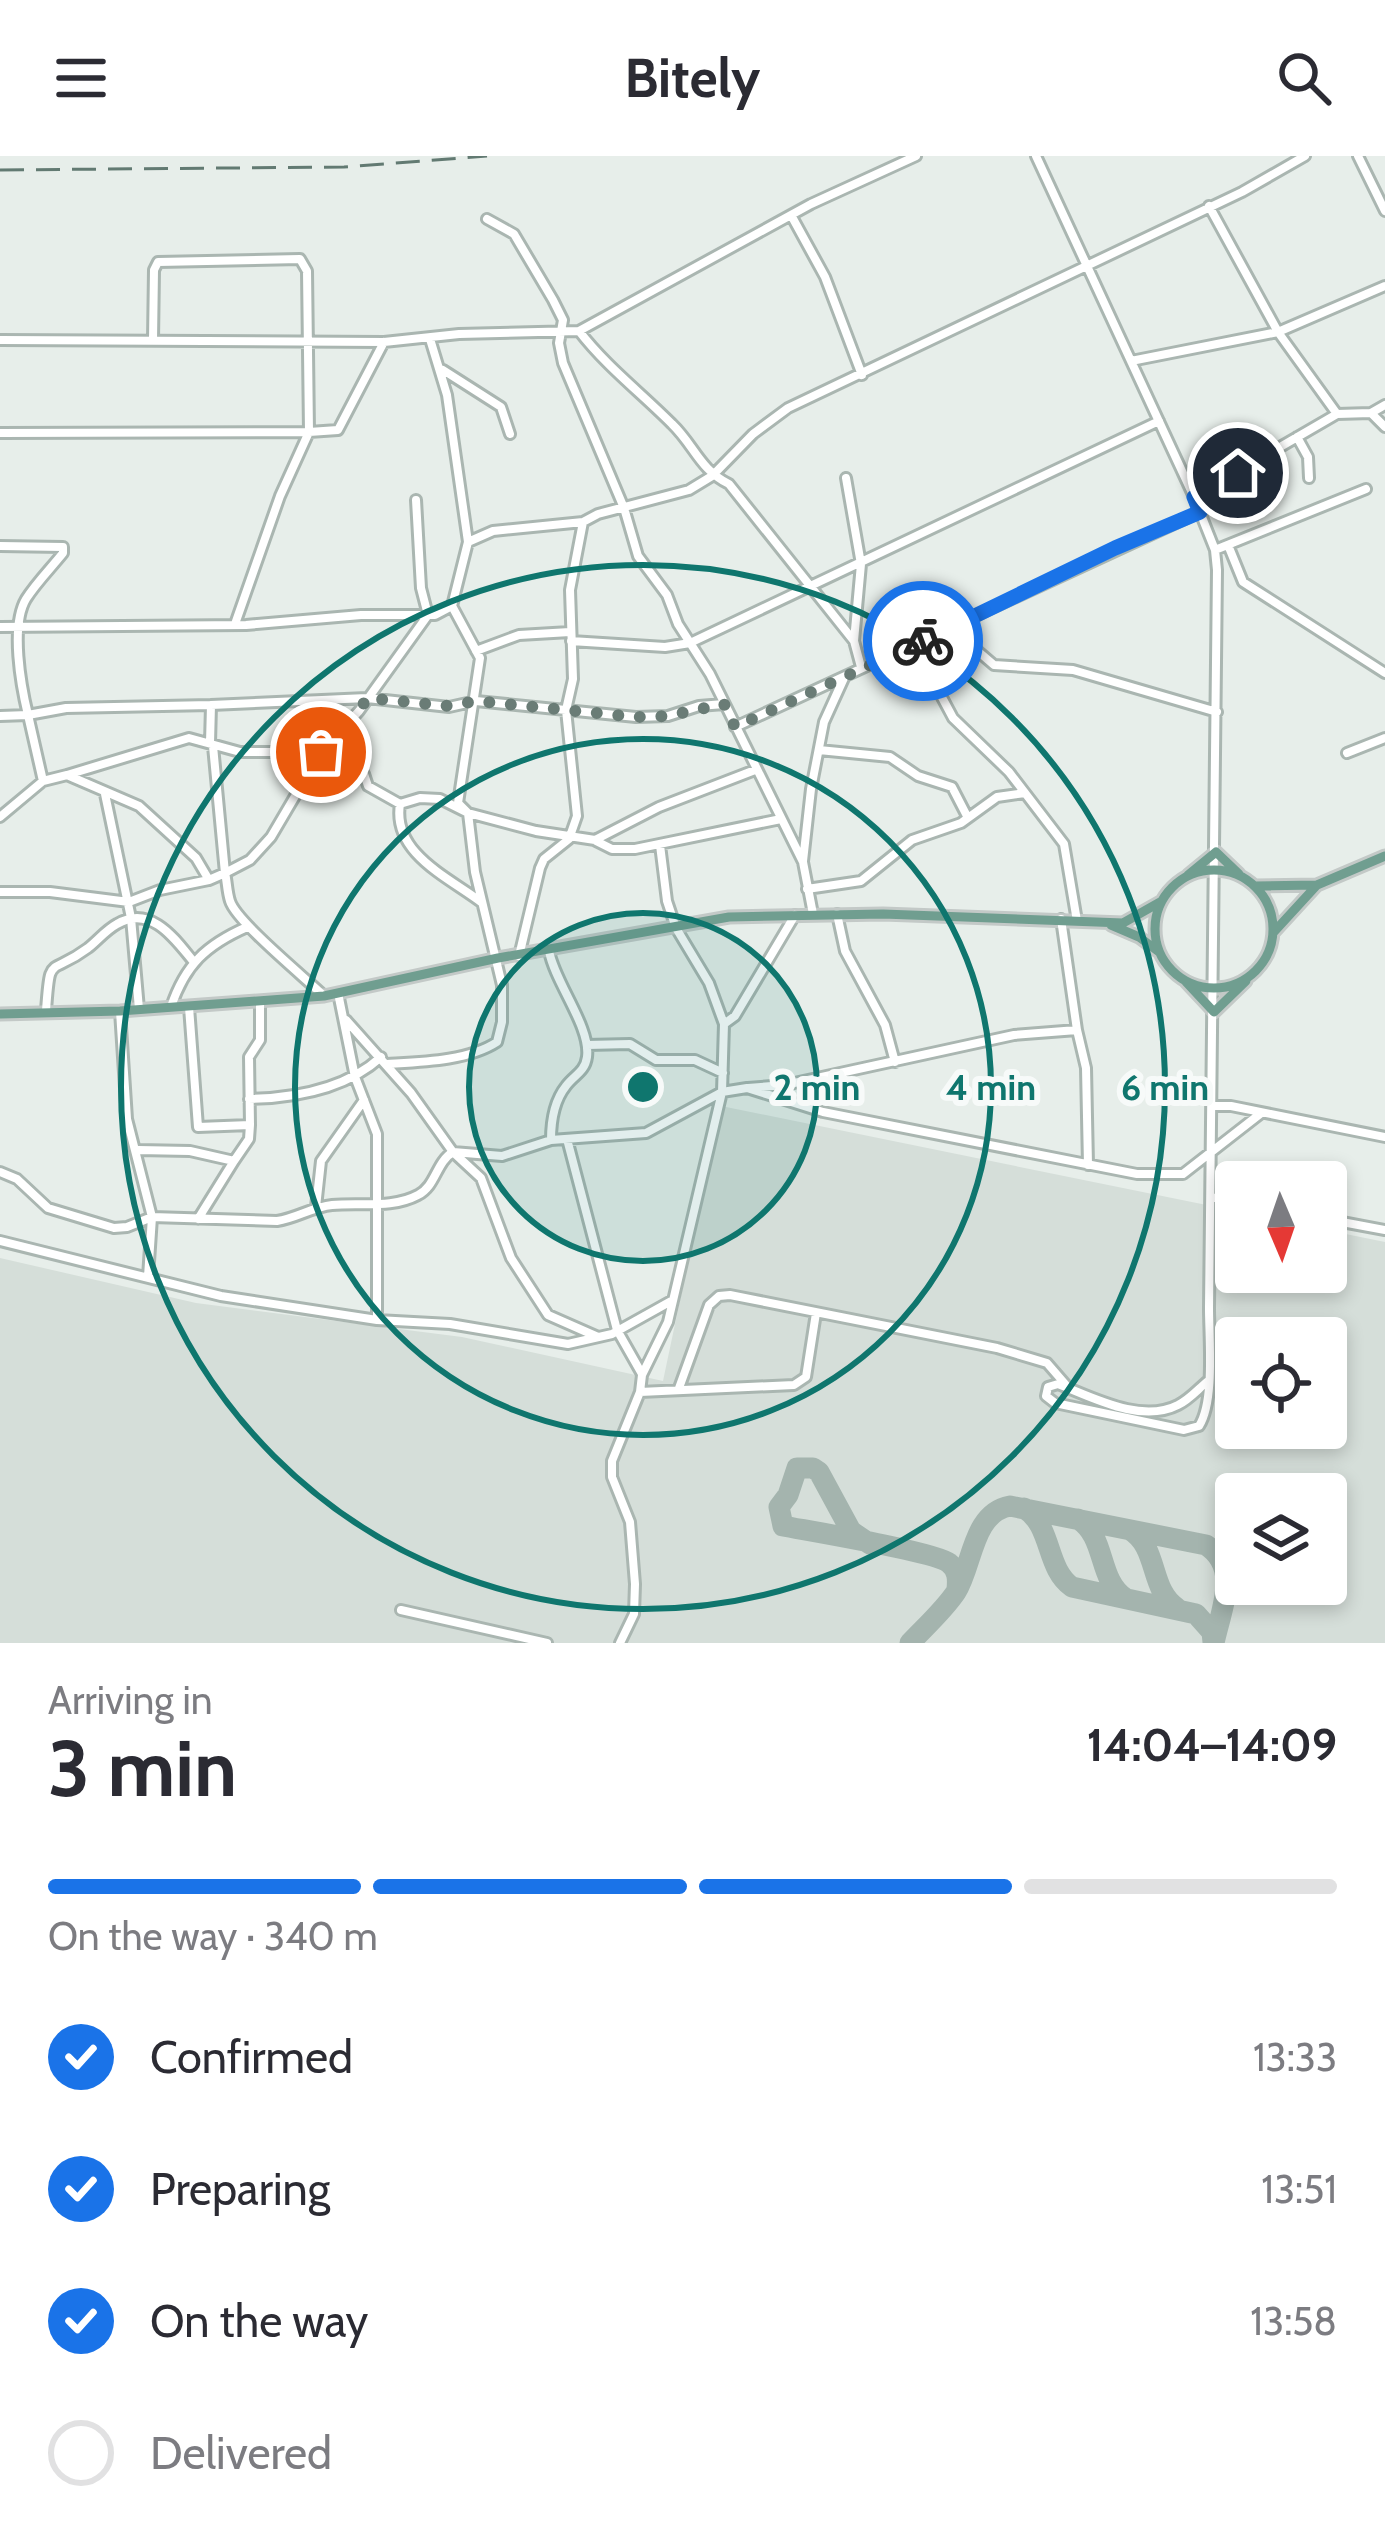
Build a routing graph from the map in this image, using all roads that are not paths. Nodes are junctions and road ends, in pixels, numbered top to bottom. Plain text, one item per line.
1 (916, 156) edge
2 (1036, 156) edge
3 (1305, 156) edge
4 (1358, 156) edge
5 (1209, 206) junction
6 (1385, 211) edge
7 (790, 215) junction
8 (487, 219) dead end
9 (1087, 265) junction
10 (1385, 286) edge
11 (579, 331) junction
12 (1278, 332) junction
13 (561, 334) junction
14 (430, 339) junction
15 (0, 340) edge
16 (153, 340) junction
17 (306, 341) junction
18 (384, 342) junction
19 (1131, 361) junction
20 (441, 369) junction
21 (862, 375) junction
22 (1385, 405) edge
23 (1371, 413) junction
24 (1337, 414) junction
25 (1159, 421) junction
26 (1385, 427) edge
27 (309, 432) junction
28 (0, 434) edge
29 (510, 434) dead end
30 (1297, 437) junction
31 (712, 476) junction
32 (846, 478) dead end
33 (1309, 478) dead end
34 (1366, 489) dead end
35 (1194, 497) junction
36 (416, 500) dead end
37 (624, 508) junction
38 (1200, 512) junction
39 (583, 522) junction
40 (468, 542) junction
41 (1228, 544) junction
42 (0, 545) edge
43 (1215, 550) junction
44 (861, 564) junction
45 (810, 589) junction
46 (452, 606) junction
47 (428, 615) junction
48 (235, 624) junction
49 (0, 627) edge
50 (20, 628) junction
51 (952, 628) junction
52 (570, 636) junction
53 (854, 641) junction
54 (690, 643) junction
55 (914, 645) junction
56 (476, 651) junction
57 (861, 667) junction
58 (1385, 673) edge
59 (844, 677) junction
60 (367, 698) junction
61 (476, 701) junction
62 (724, 704) junction
63 (211, 705) junction
64 (566, 710) junction
65 (1217, 712) junction
66 (28, 715) junction
67 (0, 716) edge
68 (735, 727) junction
69 (1385, 738) edge
70 (212, 744) junction
71 (819, 750) junction
72 (321, 752) junction
73 (1347, 753) dead end
74 (754, 770) junction
75 (67, 775) junction
76 (43, 781) junction
77 (104, 792) junction
78 (1026, 793) junction
79 (400, 804) junction
80 (468, 813) junction
81 (0, 817) edge
82 (968, 818) junction
83 (781, 819) junction
84 (569, 839) junction
85 (595, 840) junction
86 (660, 845) junction
87 (1216, 852) junction
88 (1385, 856) edge
89 (803, 862) junction
90 (1215, 870) junction
91 (226, 873) junction
92 (1184, 878) junction
93 (1243, 878) junction
94 (209, 880) junction
95 (1317, 885) junction
96 (1255, 886) junction
97 (807, 889) junction
98 (0, 892) edge
99 (128, 902) junction
100 (1162, 902) junction
101 (483, 904) junction
102 (796, 914) junction
103 (812, 914) junction
104 (837, 914) junction
105 (131, 918) junction
106 (1061, 920) junction
107 (1077, 921) junction
108 (1106, 922) junction
109 (247, 927) junction
110 (676, 928) junction
111 (1273, 933) junction
112 (549, 951) junction
113 (1161, 953) junction
114 (519, 956) junction
115 (498, 958) junction
116 (194, 961) junction
117 (1255, 972) junction
118 (1182, 978) junction
119 (1214, 988) junction
120 (338, 994) junction
121 (324, 996) junction
122 (260, 1004) junction
123 (170, 1007) junction
124 (188, 1007) junction
125 (139, 1009) junction
126 (46, 1011) junction
127 (120, 1011) junction
128 (1214, 1012) junction
129 (0, 1014) edge
130 (346, 1020) junction
131 (724, 1024) junction
132 (1077, 1030) junction
133 (587, 1045) junction
134 (384, 1060) junction
135 (895, 1062) junction
136 (723, 1072) junction
137 (355, 1077) junction
138 (747, 1088) junction
139 (722, 1092) junction
140 (250, 1099) junction
141 (364, 1100) junction
142 (1212, 1106) junction
143 (1260, 1114) junction
144 (250, 1125) junction
145 (1385, 1137) edge
146 (567, 1139) junction
147 (551, 1141) junction
148 (138, 1150) junction
149 (453, 1152) junction
150 (1211, 1154) junction
151 (233, 1161) junction
152 (1088, 1166) junction
153 (0, 1172) edge
154 (1211, 1197) junction
155 (1215, 1198) edge
156 (378, 1204) junction
157 (316, 1207) junction
158 (152, 1217) junction
159 (198, 1219) junction
160 (1347, 1223) edge
161 (1385, 1230) edge
162 (0, 1241) edge
163 (148, 1277) junction
164 (674, 1299) junction
165 (816, 1313) junction
166 (377, 1320) junction
167 (616, 1330) junction
168 (600, 1338) junction
169 (1038, 1361) junction
170 (642, 1375) junction
171 (1208, 1381) junction
172 (679, 1388) junction
173 (1048, 1388) junction
174 (1069, 1389) junction
175 (640, 1392) junction
176 (400, 1610) dead end
177 (547, 1643) edge
178 (620, 1643) edge

1 - 7 street
2 - 9 street
3 - 5 street
4 - 6 street
5 - 9 street
5 - 12 street
7 - 11 street
7 - 21 street
8 - 13 street
9 - 19 street
9 - 21 street
10 - 12 street
11 - 13 street
11 - 31 street
12 - 19 street
12 - 24 street
13 - 14 street
13 - 37 street
14 - 18 street
14 - 20 street
15 - 16 street
16 - 17 street
16 - 17 street
17 - 18 street
17 - 27 street
18 - 27 street
19 - 25 street
20 - 29 street
20 - 40 street
21 - 31 street
22 - 23 street
23 - 24 street
23 - 26 street
24 - 30 street
25 - 35 street
25 - 44 street
27 - 28 street
27 - 48 street
30 - 33 street
30 - 35 street
31 - 37 street
31 - 45 street
32 - 44 street
34 - 41 street
35 - 38 street
36 - 47 street
37 - 39 street
37 - 54 street
38 - 43 street
38 - 51 street
39 - 40 street
39 - 52 street
40 - 46 street
41 - 43 street
41 - 58 street
42 - 50 street
43 - 65 street
44 - 45 street
44 - 53 street
45 - 53 street
45 - 54 street
46 - 47 street
46 - 56 street
47 - 48 street
47 - 60 street
48 - 50 street
49 - 50 street
50 - 66 street
51 - 55 street
51 - 65 street
52 - 54 street
52 - 56 street
52 - 64 street
53 - 57 street
54 - 62 street
55 - 57 street
55 - 78 street
56 - 61 street
57 - 59 street
59 - 68 street
59 - 71 street
60 - 61 street
60 - 63 street
60 - 72 street
61 - 64 street
61 - 80 street
62 - 64 street
62 - 68 street
63 - 66 street
63 - 70 street
64 - 84 street
65 - 87 street
66 - 67 street
66 - 76 street
68 - 74 street
69 - 73 street
70 - 72 street
70 - 75 street
70 - 91 street
71 - 82 street
71 - 89 street
72 - 79 street
72 - 91 street
74 - 83 street
74 - 85 street
75 - 76 street
75 - 77 street
76 - 81 street
77 - 94 street
77 - 99 street
78 - 82 street
78 - 107 street
79 - 80 street
79 - 101 street
80 - 84 street
80 - 101 street
82 - 97 street
83 - 86 street
83 - 89 street
84 - 85 street
84 - 114 street
85 - 86 street
86 - 110 street
87 - 90 street
87 - 92 main road
87 - 93 main road
88 - 95 main road
89 - 97 street
90 - 92 main road
90 - 93 main road
90 - 119 street
91 - 94 street
91 - 109 street
92 - 100 main road
93 - 96 main road
94 - 99 street
95 - 96 main road
95 - 111 main road
96 - 111 main road
97 - 103 street
98 - 99 street
99 - 105 street
100 - 108 main road
100 - 113 main road
101 - 115 street
102 - 103 main road
102 - 110 main road
102 - 131 street
103 - 104 main road
104 - 106 main road
104 - 135 street
105 - 116 street
105 - 125 street
105 - 126 street
106 - 107 main road
106 - 132 street
107 - 108 main road
108 - 113 main road
109 - 116 street
109 - 121 street
110 - 112 main road
110 - 131 street
111 - 117 main road
112 - 114 main road
112 - 133 street
113 - 118 main road
114 - 115 main road
115 - 120 main road
115 - 134 street
116 - 123 street
117 - 119 main road
117 - 128 main road
118 - 119 main road
118 - 128 main road
119 - 128 street
120 - 121 main road
120 - 130 street
121 - 122 main road
122 - 124 main road
122 - 140 street
123 - 124 main road
123 - 125 main road
124 - 144 street
125 - 127 main road
126 - 127 main road
126 - 129 main road
127 - 148 street
128 - 142 street
130 - 134 street
130 - 137 street
131 - 136 street
132 - 135 street
132 - 152 street
133 - 136 street
133 - 147 street
134 - 137 street
134 - 149 street
135 - 138 street
136 - 139 street
137 - 140 street
137 - 141 street
138 - 139 street
138 - 152 street
139 - 146 street
139 - 164 street
140 - 144 street
141 - 156 street
141 - 157 street
142 - 143 street
142 - 150 street
143 - 145 street
143 - 150 street
144 - 151 street
146 - 147 street
146 - 167 street
147 - 149 street
148 - 151 street
148 - 158 street
149 - 156 street
149 - 168 street
150 - 152 street
150 - 154 street
151 - 159 street
153 - 158 street
154 - 155 street
154 - 171 street
156 - 157 street
156 - 166 street
157 - 159 street
158 - 159 street
158 - 163 street
160 - 161 street
162 - 163 street
163 - 166 street
164 - 167 street
164 - 170 street
165 - 169 street
165 - 172 street
165 - 172 street
166 - 168 street
167 - 168 street
167 - 170 street
169 - 173 street
169 - 174 street
170 - 175 street
171 - 173 street
171 - 174 street
172 - 175 street
173 - 174 street
175 - 178 street
176 - 177 street

